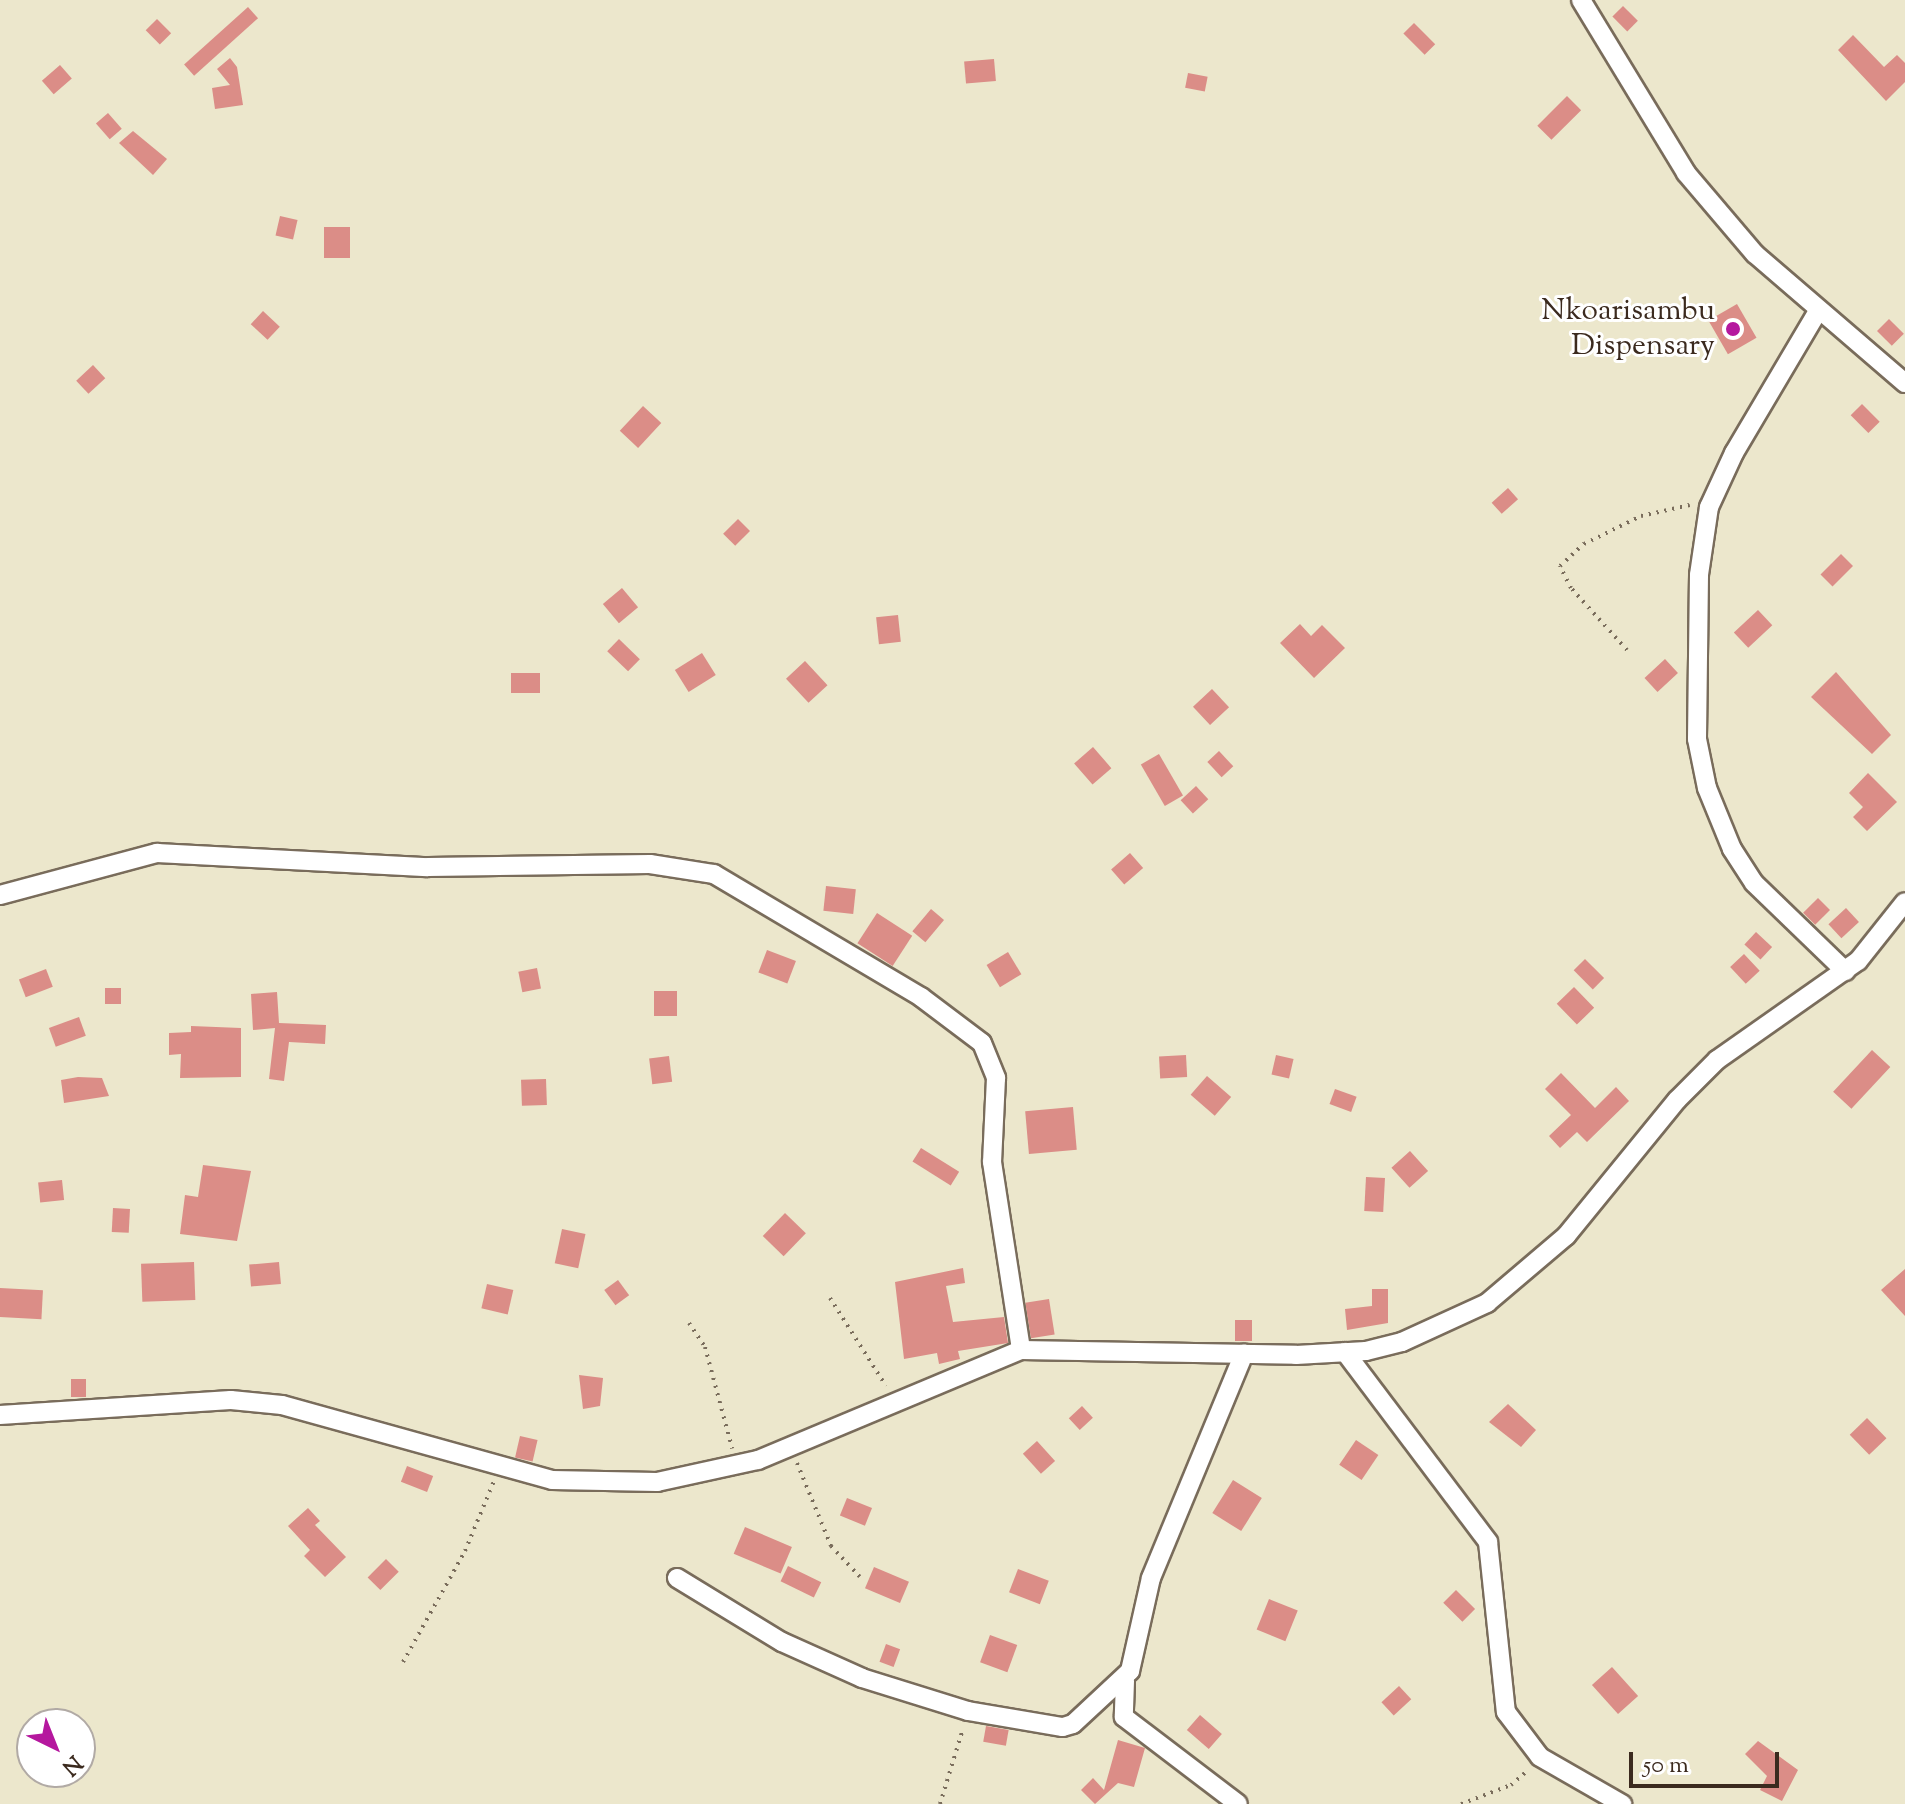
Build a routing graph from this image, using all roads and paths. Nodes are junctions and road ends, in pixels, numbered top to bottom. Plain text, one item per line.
1 (1581, 0) edge
2 (1818, 311) junction
3 (1905, 383) edge
4 (1709, 507) junction
5 (1627, 650) dead end
6 (0, 895) edge
7 (1905, 902) edge
8 (1845, 971) junction
9 (830, 1298) dead end
10 (689, 1323) dead end
11 (1021, 1350) junction
12 (1345, 1352) junction
13 (1244, 1354) junction
14 (896, 1401) junction
15 (0, 1415) edge
16 (791, 1445) junction
17 (736, 1466) junction
18 (499, 1467) junction
19 (860, 1577) dead end
20 (677, 1578) dead end
21 (403, 1662) dead end
22 (1126, 1678) junction
23 (968, 1711) junction
24 (1540, 1757) junction
25 (940, 1804) edge
26 (1238, 1804) edge
27 (1461, 1804) edge
28 (1622, 1804) edge

1 - 2 street
2 - 3 street
2 - 4 street
4 - 5 path
4 - 8 street
6 - 11 street
7 - 8 street
8 - 12 street
9 - 14 path
10 - 17 path
11 - 13 street
11 - 14 street
12 - 13 street
12 - 24 street
13 - 22 street
14 - 16 street
15 - 18 street
16 - 17 street
16 - 19 path
17 - 18 street
18 - 21 path
20 - 23 street
22 - 23 street
22 - 26 street
23 - 25 path
24 - 27 path
24 - 28 street

